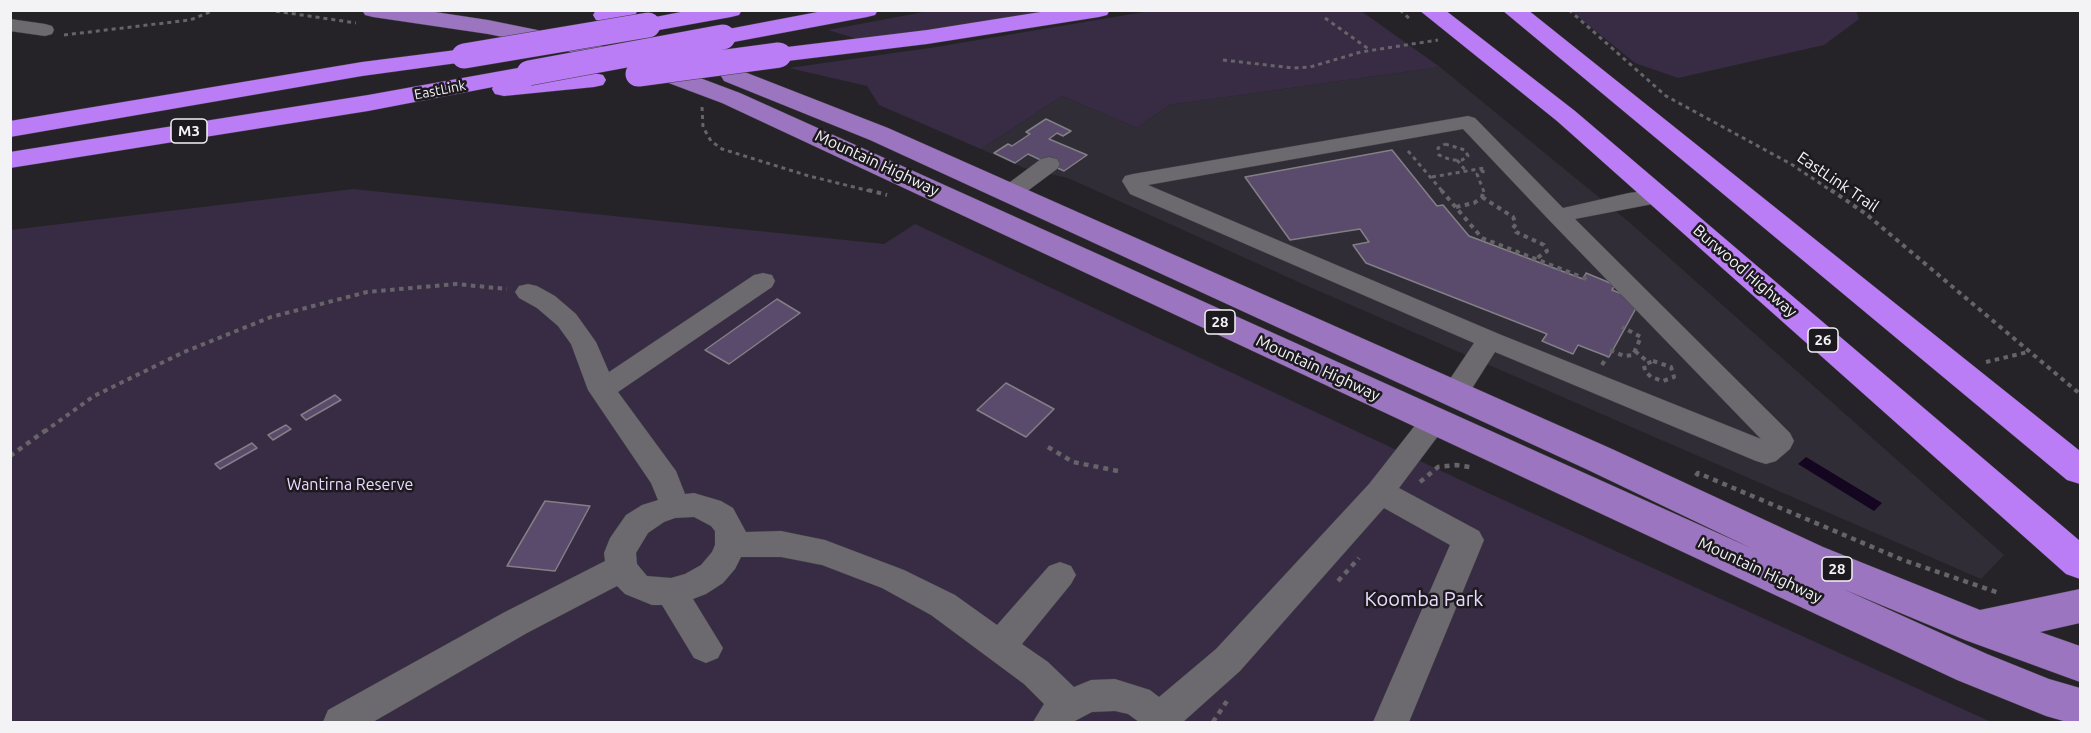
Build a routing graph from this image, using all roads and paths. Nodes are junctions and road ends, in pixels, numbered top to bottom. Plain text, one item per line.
1 (215, 10) edge
2 (268, 10) edge
3 (499, 10) edge
4 (627, 10) edge
5 (731, 10) edge
6 (867, 10) edge
7 (1098, 10) edge
8 (1400, 10) edge
9 (1513, 10) edge
10 (1569, 10) edge
11 (368, 17) edge
12 (1325, 18) dead end
13 (1425, 23) edge
14 (10, 26) edge
15 (45, 30) dead end
16 (64, 35) dead end
17 (1436, 40) junction
18 (1454, 42) junction
19 (1371, 50) junction
20 (1223, 60) dead end
21 (362, 69) junction
22 (368, 103) junction
23 (701, 103) dead end
24 (10, 129) edge
25 (1393, 135) junction
26 (10, 160) edge
27 (1457, 160) junction
28 (1049, 164) dead end
29 (1480, 170) junction
30 (1466, 171) junction
31 (1501, 171) junction
32 (1431, 178) junction
33 (1010, 193) junction
34 (891, 196) dead end
35 (1660, 196) junction
36 (1482, 197) junction
37 (1456, 207) junction
38 (1558, 216) junction
39 (1536, 259) junction
40 (763, 281) dead end
41 (1592, 282) dead end
42 (528, 292) joint
43 (1622, 327) dead end
44 (1490, 340) junction
45 (1610, 350) dead end
46 (1635, 351) junction
47 (2029, 352) junction
48 (1648, 362) junction
49 (1992, 369) dead end
50 (603, 390) junction
51 (1454, 394) junction
52 (2080, 394) edge
53 (1427, 430) junction
54 (1048, 447) dead end
55 (10, 456) edge
56 (1456, 465) junction
57 (1475, 468) dead end
58 (2080, 470) edge
59 (1118, 471) dead end
60 (1698, 473) dead end
61 (1391, 499) junction
62 (675, 506) junction
63 (730, 545) junction
64 (1364, 551) dead end
65 (2080, 563) edge
66 (622, 568) junction
67 (1060, 575) dead end
68 (1334, 586) dead end
69 (671, 592) junction
70 (2007, 595) dead end
71 (2080, 606) edge
72 (1980, 628) junction
73 (1000, 646) junction
74 (706, 648) dead end
75 (2080, 664) edge
76 (1233, 692) dead end
77 (2080, 707) edge
78 (1060, 714) edge
79 (1163, 720) edge
80 (341, 723) edge
81 (1213, 723) edge
82 (1391, 723) edge

1 - 16 path
2 - 11 path
3 - 33 main road, Mountain Highway / 28
4 - 21 highway
5 - 21 highway, EastLink / M3, bridge
6 - 22 highway, EastLink / M3, bridge
7 - 22 highway, bridge
8 - 13 path
9 - 58 highway
10 - 47 path, EastLink Trail
11 - 53 main road, Mountain Highway / 28
12 - 19 path
13 - 17 path
13 - 18 highway, Burwood Highway / 26
14 - 15 lane
17 - 18 path
17 - 18 path
17 - 19 path
18 - 35 highway, Burwood Highway / 26
19 - 20 path
21 - 24 highway, EastLink / M3
22 - 26 highway, EastLink / M3
23 - 34 path
25 - 31 lane
25 - 32 path
25 - 44 lane
27 - 27 path
27 - 30 path
28 - 33 lane
29 - 30 path
29 - 31 path
29 - 31 path
29 - 36 path
30 - 32 path
31 - 38 lane
32 - 37 path
33 - 51 main road, Mountain Highway / 28
35 - 38 lane
35 - 65 highway, Burwood Highway / 26
36 - 37 path
36 - 39 path
37 - 39 path
38 - 44 lane
39 - 41 path
40 - 50 lane
42 - 50 lane
42 - 55 path
43 - 46 path
44 - 51 lane
45 - 46 path
46 - 48 path
47 - 49 path
47 - 52 path, EastLink Trail
48 - 48 path
50 - 62 lane
51 - 53 main road
51 - 72 main road, Mountain Highway / 28
53 - 56 path
53 - 61 lane
53 - 77 main road, Mountain Highway / 28
54 - 59 path
56 - 57 path
56 - 61 path
60 - 70 path
61 - 79 lane
61 - 82 lane
62 - 63 lane
62 - 66 lane
63 - 69 lane
63 - 73 lane
64 - 68 path
66 - 69 lane
66 - 80 lane
67 - 73 lane
69 - 74 lane
71 - 72 main road
72 - 75 main road, Mountain Highway / 28
73 - 78 lane
76 - 81 path
78 - 79 lane

